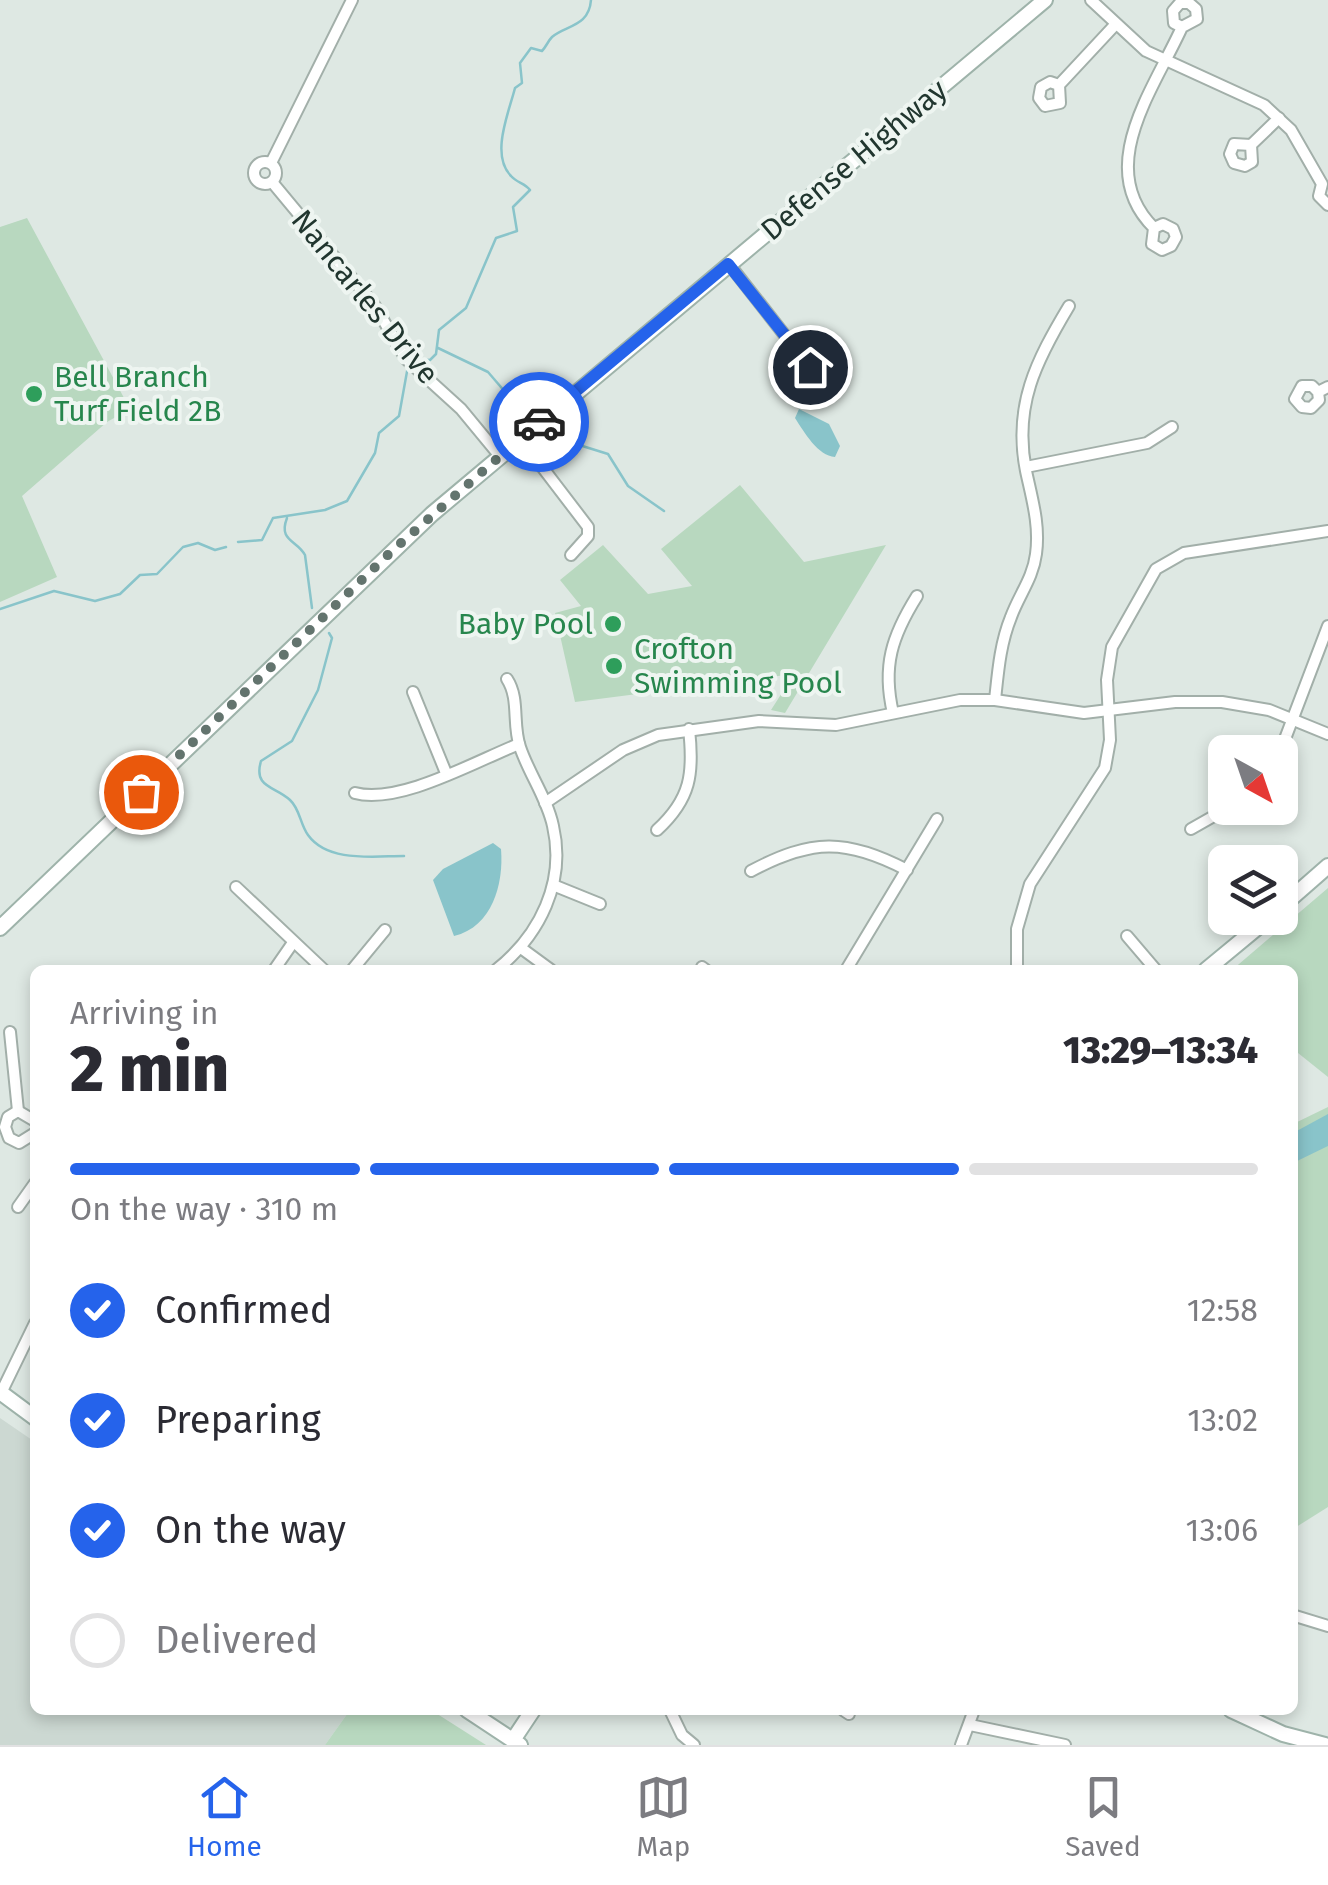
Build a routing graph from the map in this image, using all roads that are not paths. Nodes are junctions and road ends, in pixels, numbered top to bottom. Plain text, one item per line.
1 (352, 0) edge
2 (1045, 0) edge
3 (1091, 0) edge
4 (1114, 26) junction
5 (1182, 27) dead end
6 (1166, 62) junction
7 (1060, 85) dead end
8 (1280, 118) junction
9 (1251, 144) dead end
10 (271, 163) junction
11 (272, 182) junction
12 (1325, 183) edge
13 (1328, 205) edge
14 (1154, 228) dead end
15 (728, 264) junction
16 (1069, 306) dead end
17 (826, 388) dead end
18 (1172, 427) dead end
19 (520, 438) junction
20 (499, 455) junction
21 (1026, 468) junction
22 (1328, 531) edge
23 (571, 555) dead end
24 (917, 596) dead end
25 (1328, 626) edge
26 (507, 679) dead end
27 (413, 692) dead end
28 (995, 700) junction
29 (894, 713) junction
30 (1108, 713) junction
31 (1293, 718) junction
32 (689, 730) junction
33 (1328, 734) edge
34 (1286, 735) edge
35 (519, 744) junction
36 (446, 773) junction
37 (355, 794) dead end
38 (545, 802) junction
39 (938, 820) dead end
40 (1208, 820) edge
41 (1192, 829) dead end
42 (657, 830) dead end
43 (1328, 866) edge
44 (907, 870) junction
45 (751, 872) dead end
46 (553, 886) junction
47 (236, 888) dead end
48 (1298, 892) edge
49 (600, 904) dead end
50 (0, 928) edge
51 (385, 930) dead end
52 (1248, 935) edge
53 (1127, 936) dead end
54 (292, 944) junction
55 (521, 948) junction
56 (277, 965) edge
57 (318, 965) edge
58 (356, 965) edge
59 (502, 965) edge
60 (544, 965) edge
61 (849, 965) edge
62 (1017, 965) edge
63 (1152, 965) edge
64 (1212, 965) edge
65 (10, 1032) dead end
66 (18, 1111) junction
67 (30, 1116) edge
68 (2, 1127) edge
69 (30, 1141) edge
70 (30, 1190) edge
71 (18, 1207) dead end
72 (30, 1337) edge
73 (0, 1393) edge
74 (30, 1414) edge
75 (1298, 1616) edge
76 (1328, 1626) edge
77 (474, 1715) edge
78 (531, 1715) edge
79 (672, 1715) edge
80 (973, 1715) edge
81 (1242, 1715) edge
82 (970, 1725) junction
83 (517, 1743) edge
84 (694, 1745) edge
85 (962, 1745) edge
86 (1065, 1745) edge
87 (1325, 1745) edge

1 - 10 street
2 - 15 main road, Defense Highway
3 - 4 street
4 - 6 street
4 - 7 street
5 - 6 street
6 - 8 street
6 - 14 street
8 - 9 street
8 - 12 street
10 - 11 street, Nancarles Drive
10 - 11 street, Nancarles Drive
11 - 20 street, Nancarles Drive
12 - 13 street
15 - 17 street
15 - 19 main road, Defense Highway
16 - 21 street
18 - 21 street
19 - 20 main road, Defense Highway
19 - 23 street
20 - 50 main road, Defense Highway
21 - 28 street
22 - 30 street
24 - 29 street
25 - 31 street
26 - 35 street
27 - 36 street
28 - 29 street
28 - 30 street
29 - 32 street
30 - 31 street
30 - 62 street
31 - 33 street
31 - 34 street
32 - 38 street
32 - 42 street
35 - 36 street
35 - 38 street
36 - 37 street
38 - 46 street
39 - 44 street
40 - 41 street
43 - 48 main road
44 - 45 street
44 - 61 street
46 - 49 street
46 - 55 street
47 - 54 street
51 - 58 street
52 - 64 main road
53 - 63 street
54 - 56 street
54 - 57 street
55 - 59 street
55 - 60 street
65 - 66 street
66 - 67 street
66 - 68 street
68 - 69 street
70 - 71 street
72 - 73 street
73 - 74 main road
75 - 76 street
77 - 83 main road
78 - 83 main road
79 - 84 street
80 - 82 street
81 - 87 main road
82 - 85 street
82 - 86 street

